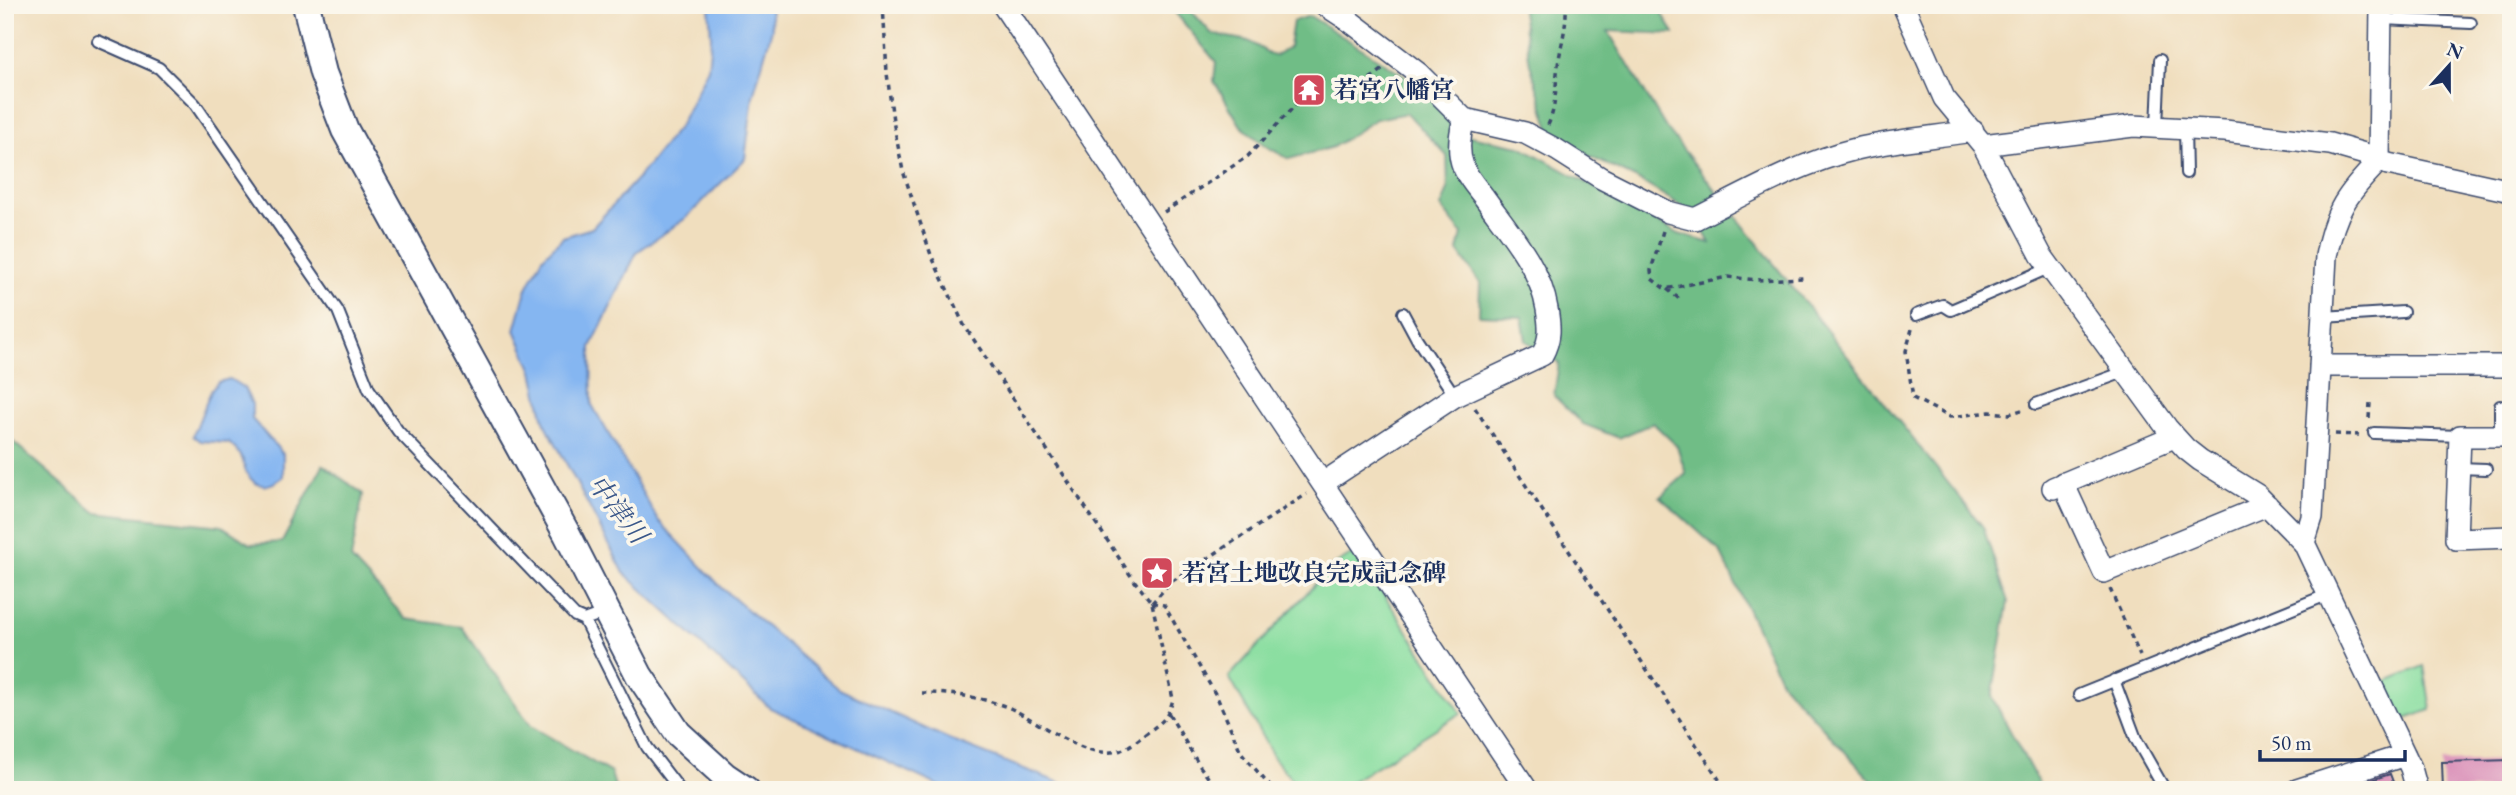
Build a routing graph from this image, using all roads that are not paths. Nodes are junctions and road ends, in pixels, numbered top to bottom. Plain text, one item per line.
1 (306, 5) edge
2 (1003, 5) edge
3 (1325, 5) edge
4 (1903, 5) edge
5 (2381, 12) edge
6 (2471, 23) dead end
7 (98, 41) dead end
8 (2160, 60) dead end
9 (1464, 119) junction
10 (2157, 126) junction
11 (2185, 128) junction
12 (1978, 138) junction
13 (2379, 161) junction
14 (2186, 173) dead end
15 (2511, 191) edge
16 (2049, 265) junction
17 (2403, 312) dead end
18 (1403, 313) dead end
19 (1916, 315) road end
20 (2323, 317) junction
21 (2320, 366) junction
22 (2511, 366) edge
23 (2127, 371) junction
24 (1460, 394) junction
25 (2036, 404) road end
26 (2500, 406) dead end
27 (2374, 433) road end
28 (2173, 435) junction
29 (2459, 436) junction
30 (2505, 436) edge
31 (2458, 468) junction
32 (2486, 469) dead end
33 (1323, 483) junction
34 (2267, 505) junction
35 (2511, 537) edge
36 (2304, 542) junction
37 (2329, 594) junction
38 (595, 616) junction
39 (2114, 680) junction
40 (2079, 695) dead end
41 (2405, 755) junction
42 (680, 790) edge
43 (746, 790) edge
44 (1527, 790) edge
45 (2165, 790) edge
46 (2297, 790) edge
47 (2417, 790) edge

1 - 38 street
2 - 33 street
3 - 9 street
4 - 12 street
5 - 6 lane
5 - 13 street
7 - 38 lane
8 - 10 lane
9 - 12 street
9 - 24 street
10 - 11 street
10 - 12 street
11 - 13 street
11 - 14 lane
12 - 16 street
13 - 15 street
13 - 20 street
16 - 19 lane
16 - 23 street
17 - 20 lane
18 - 24 lane
20 - 21 street
21 - 22 street
21 - 36 street
23 - 25 lane
23 - 28 street
24 - 33 street
26 - 30 lane
27 - 29 lane
28 - 34 street
28 - 34 street
29 - 30 street
29 - 31 street
31 - 32 lane
31 - 35 street
33 - 44 street
34 - 36 street
36 - 37 street
37 - 39 lane
37 - 41 street
38 - 42 lane
38 - 43 street
39 - 40 lane
39 - 45 lane
41 - 46 street
41 - 47 street

